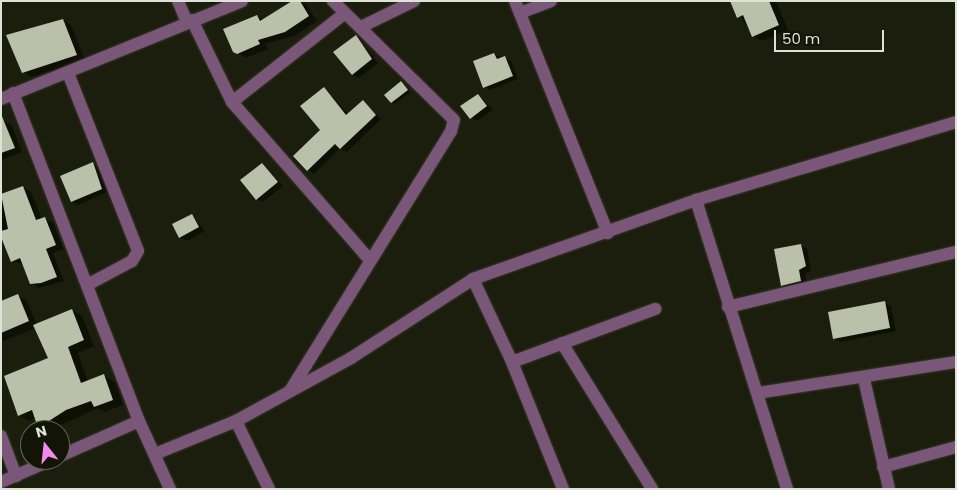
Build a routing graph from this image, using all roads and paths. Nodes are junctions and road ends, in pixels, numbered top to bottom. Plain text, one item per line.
1 (178, 1) edge
2 (242, 1) edge
3 (333, 1) edge
4 (414, 1) edge
5 (551, 1) edge
6 (518, 7) edge
7 (344, 14) junction
8 (189, 21) junction
9 (361, 26) junction
10 (68, 73) junction
11 (7, 96) edge
12 (232, 102) junction
13 (956, 122) edge
14 (696, 200) junction
15 (608, 233) junction
16 (956, 252) edge
17 (370, 260) junction
18 (473, 279) junction
19 (87, 285) junction
20 (728, 307) junction
21 (655, 310) dead end
22 (562, 343) junction
23 (512, 362) junction
24 (956, 362) edge
25 (864, 379) junction
26 (289, 392) junction
27 (758, 393) junction
28 (139, 421) junction
29 (236, 421) junction
30 (1, 436) edge
31 (956, 447) edge
32 (70, 452) edge
33 (155, 454) junction
34 (883, 467) junction
35 (29, 470) edge
36 (16, 476) junction
37 (1, 482) edge
38 (170, 489) edge
39 (269, 489) edge
40 (563, 489) edge
41 (652, 489) edge
42 (787, 489) edge
43 (889, 489) edge

1 - 8 street
2 - 8 street
3 - 7 street
4 - 9 street
5 - 6 street
6 - 15 street
7 - 9 street
7 - 12 street
8 - 10 street
8 - 12 street
9 - 17 street
10 - 11 street
10 - 19 street
11 - 19 street
12 - 17 street
13 - 14 street
14 - 15 street
14 - 20 street
15 - 18 street
16 - 20 street
17 - 26 street
18 - 23 street
18 - 26 street
19 - 28 street
20 - 27 street
21 - 22 street
22 - 23 street
22 - 41 street
23 - 40 street
24 - 25 street
25 - 27 street
25 - 34 street
26 - 29 street
27 - 42 street
28 - 32 street
28 - 33 street
29 - 33 street
29 - 39 street
30 - 36 street
31 - 34 street
33 - 38 street
34 - 43 street
35 - 36 street
36 - 37 street

